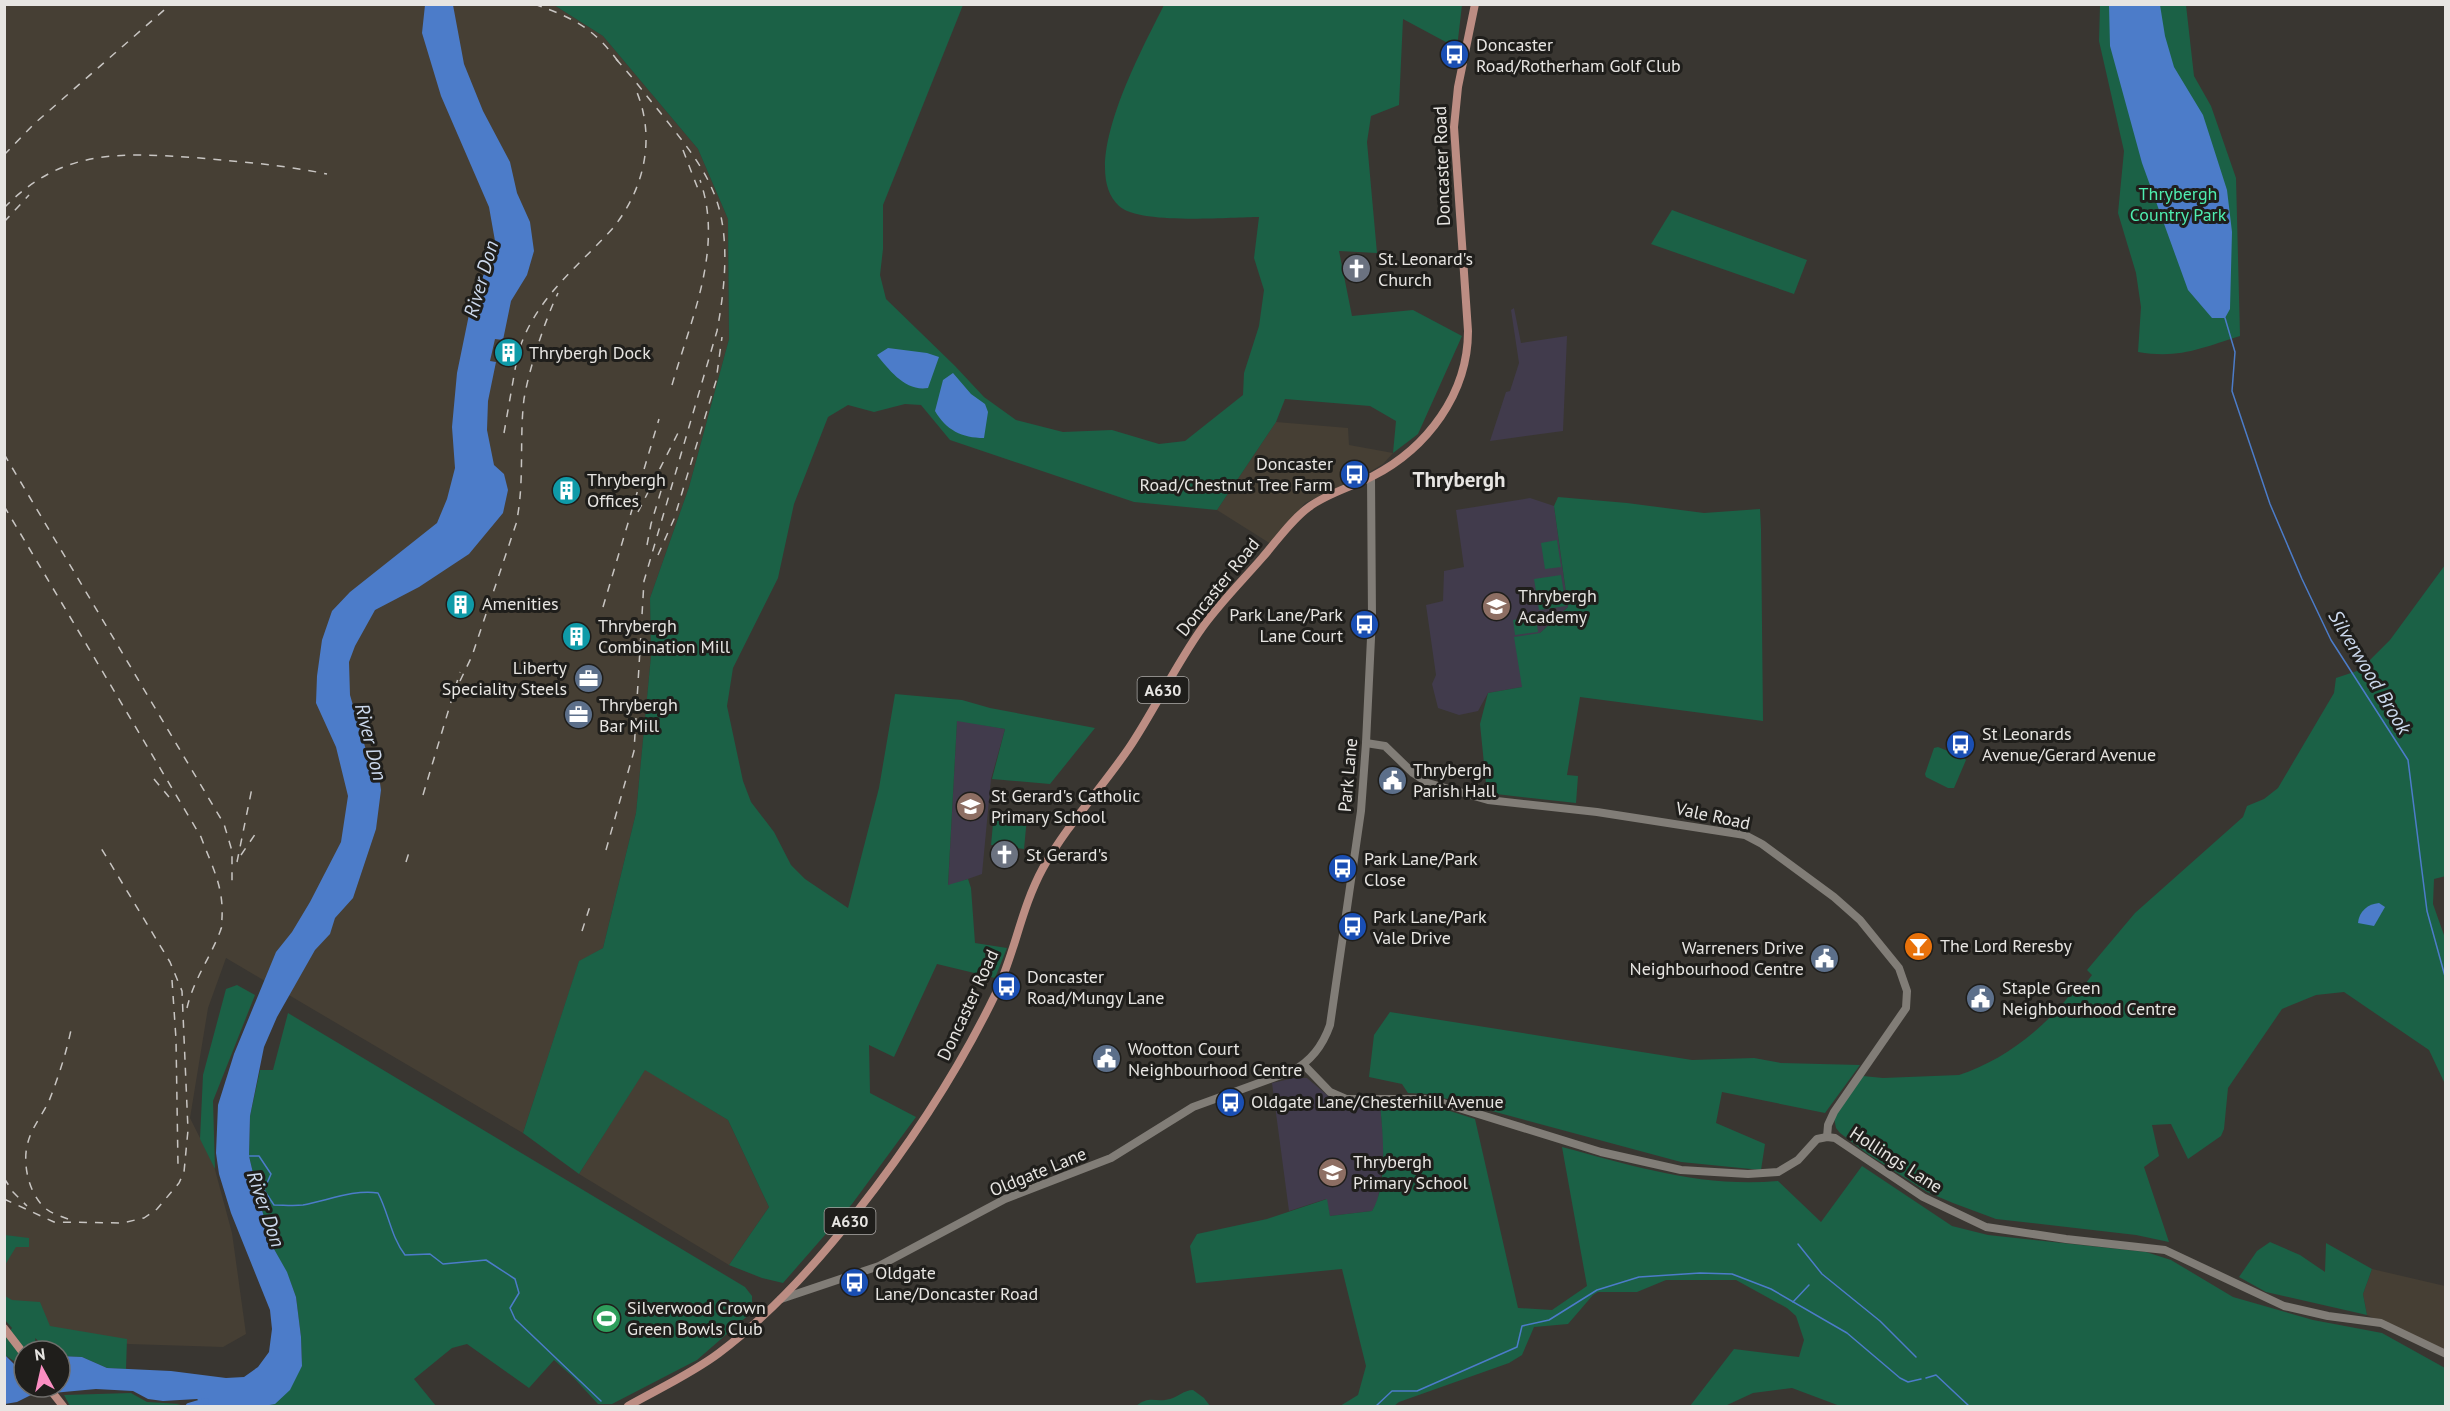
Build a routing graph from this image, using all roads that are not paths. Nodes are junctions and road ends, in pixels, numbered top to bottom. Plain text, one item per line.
1 (1475, 4) edge
2 (1371, 477) junction
3 (1366, 743) junction
4 (1304, 1065) junction
5 (1827, 1137) junction
6 (779, 1300) junction
7 (2445, 1354) edge
8 (628, 1407) edge

1 - 2 main road, Doncaster Road / A630
2 - 3 street, Park Lane
2 - 6 main road, Doncaster Road / A630
3 - 4 street, Park Lane
3 - 5 street, Vale Road
4 - 5 street, Hollings Lane
4 - 6 street, Oldgate Lane
5 - 7 street, Hollings Lane
6 - 8 main road, Doncaster Road / A630

